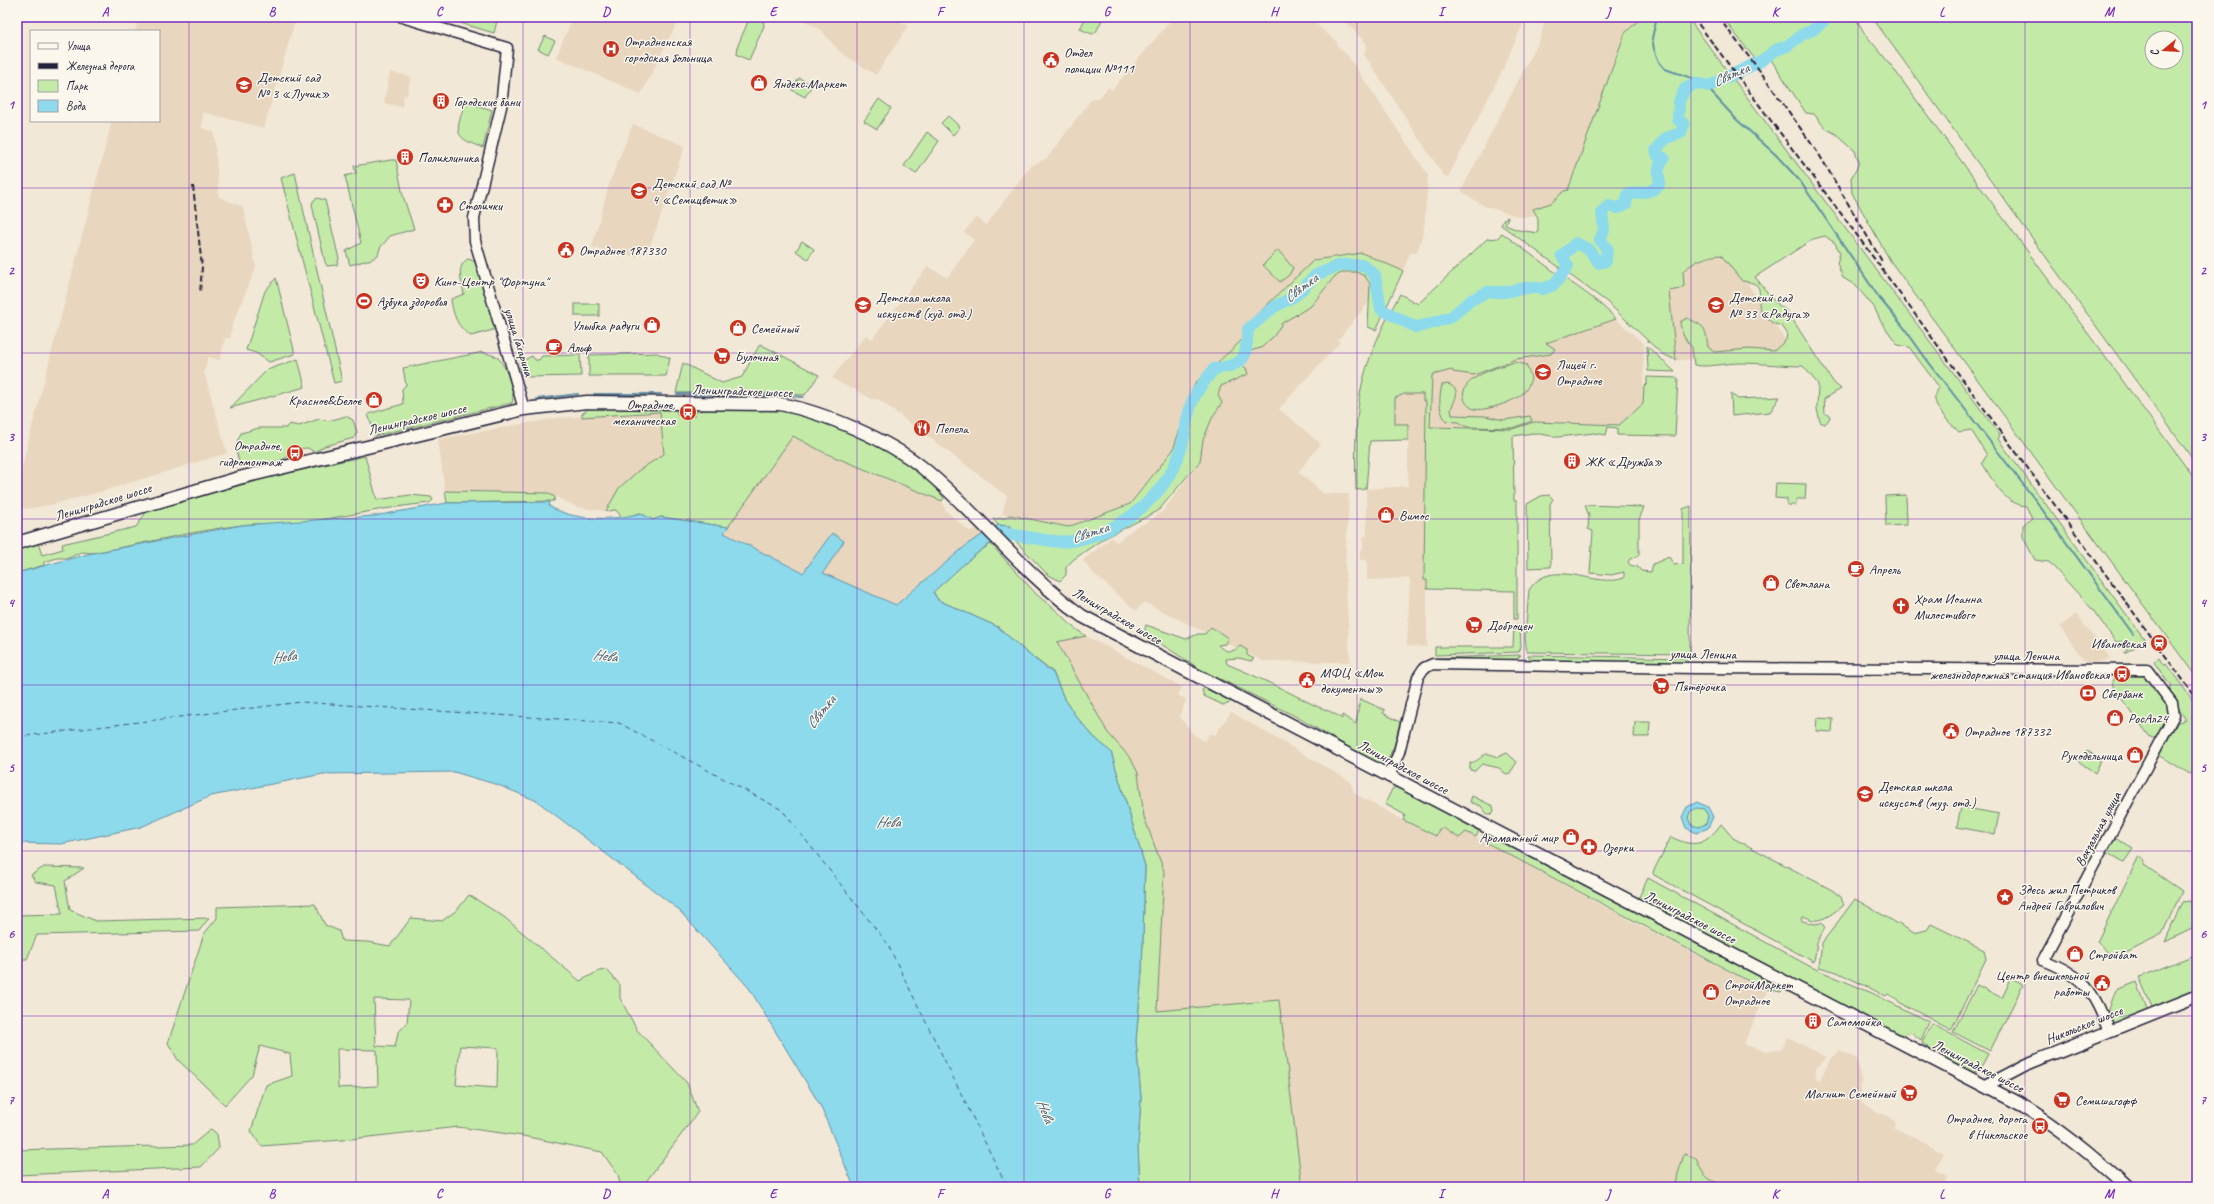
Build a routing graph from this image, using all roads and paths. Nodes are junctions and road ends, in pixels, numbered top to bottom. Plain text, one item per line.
1 (402, 17) edge
2 (524, 409) junction
3 (17, 544) edge
4 (2174, 709) joint
5 (1389, 777) junction
6 (2197, 996) edge
7 (2109, 1031) junction
8 (1985, 1086) junction
9 (2127, 1187) edge

1 - 2 street, улица Гагарина
2 - 3 main road, Ленинградское шоссе
2 - 5 main road, Ленинградское шоссе
4 - 5 street, улица Ленина
4 - 7 street, Вокзальная улица
5 - 8 main road, Ленинградское шоссе
6 - 7 main road, Никольское шоссе
7 - 8 main road, Никольское шоссе
8 - 9 main road, Ленинградское шоссе

